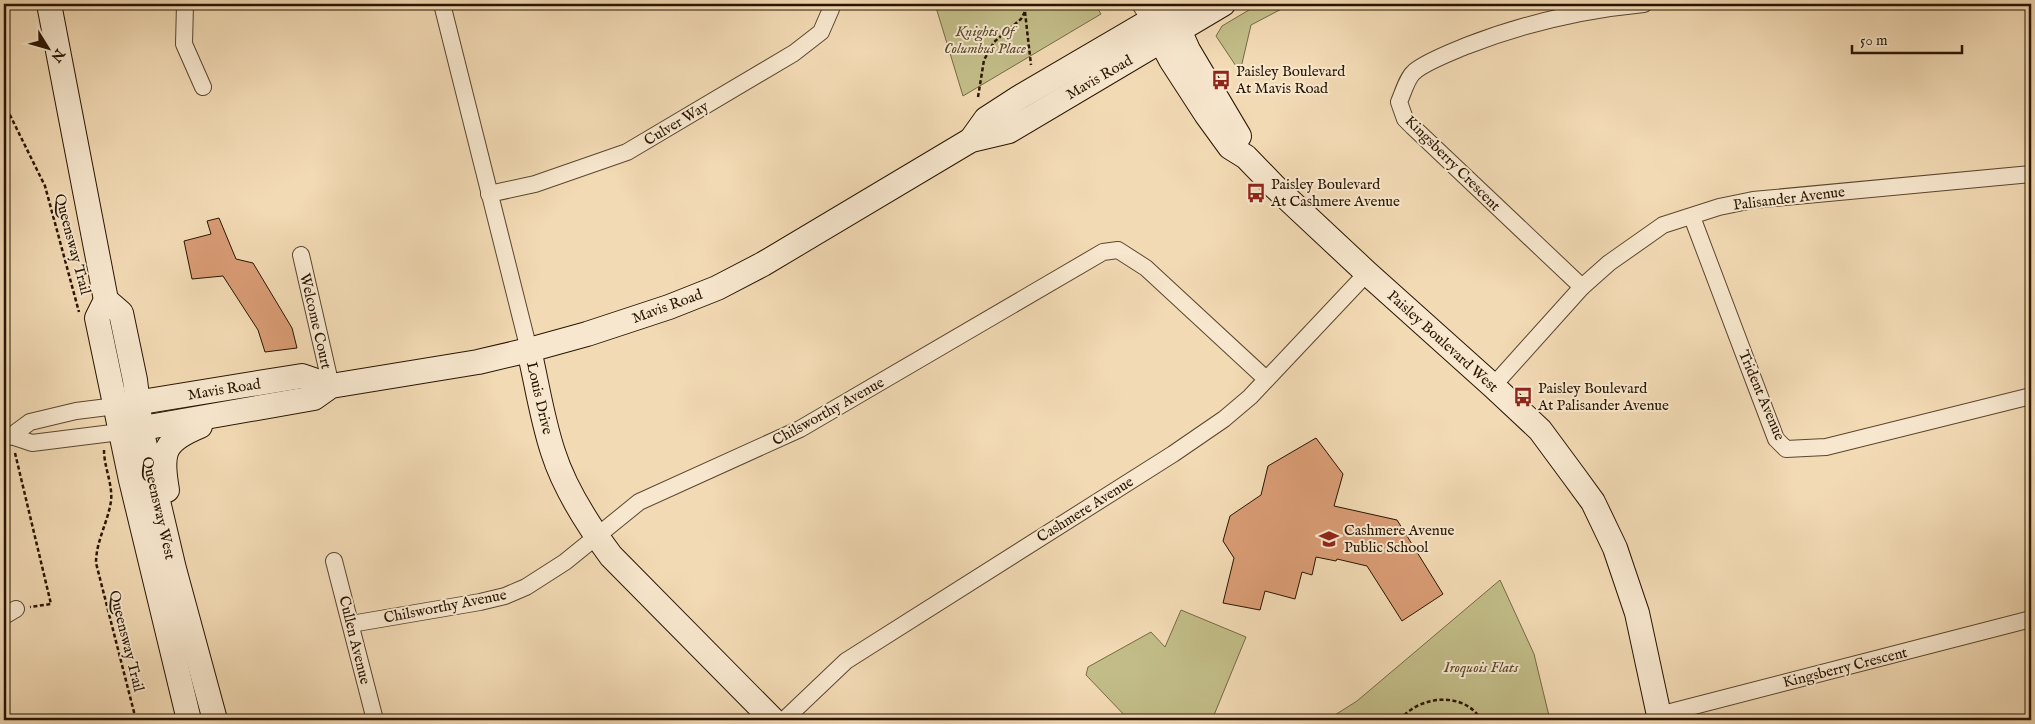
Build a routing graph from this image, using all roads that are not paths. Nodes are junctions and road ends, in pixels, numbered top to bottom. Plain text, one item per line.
1 (49, 4) edge
2 (186, 4) edge
3 (442, 4) edge
4 (831, 4) edge
5 (1223, 4) edge
6 (1644, 4) edge
7 (1164, 16) edge
8 (203, 87) dead end
9 (2031, 174) edge
10 (489, 194) junction
11 (1692, 216) junction
12 (301, 255) dead end
13 (1367, 273) junction
14 (1582, 287) junction
15 (529, 350) junction
16 (1266, 379) junction
17 (331, 386) junction
18 (1493, 386) junction
19 (2031, 396) edge
20 (127, 404) junction
21 (230, 413) junction
22 (130, 431) junction
23 (7, 438) edge
24 (596, 536) junction
25 (334, 561) dead end
26 (174, 569) junction
27 (2031, 619) edge
28 (351, 624) junction
29 (1660, 718) edge
30 (189, 720) edge
31 (215, 720) edge
32 (375, 720) edge
33 (773, 720) edge
34 (784, 720) edge

1 - 20 main road, Queensway West
2 - 8 street
3 - 10 street, Louis Drive
4 - 10 street, Culver Way
5 - 7 main road, Mavis Road
6 - 14 street, Kingsberry Crescent
7 - 13 main road, Paisley Boulevard West
7 - 15 main road, Mavis Road
9 - 11 street, Palisander Avenue
10 - 15 street, Louis Drive
11 - 14 street, Palisander Avenue
11 - 19 street, Trident Avenue
12 - 17 street, Welcome Court
13 - 16 street, Cashmere Avenue
13 - 18 main road, Paisley Boulevard West
14 - 18 street, Palisander Avenue
15 - 17 main road, Mavis Road
15 - 24 main road, Louis Drive
16 - 24 street, Chilsworthy Avenue
16 - 34 street, Cashmere Avenue
17 - 20 main road, Mavis Road
17 - 21 main road, Mavis Road
18 - 29 main road, Paisley Boulevard West
20 - 22 main road, Queensway West
20 - 23 street
21 - 22 main road, Mavis Road
21 - 26 main road
22 - 23 street
22 - 26 main road, Queensway West
22 - 30 main road, Queensway West
24 - 28 street, Chilsworthy Avenue
24 - 33 main road, Louis Drive
25 - 28 street, Cullen Avenue
26 - 31 main road, Queensway West
27 - 29 street, Kingsberry Crescent
28 - 32 street, Cullen Avenue

